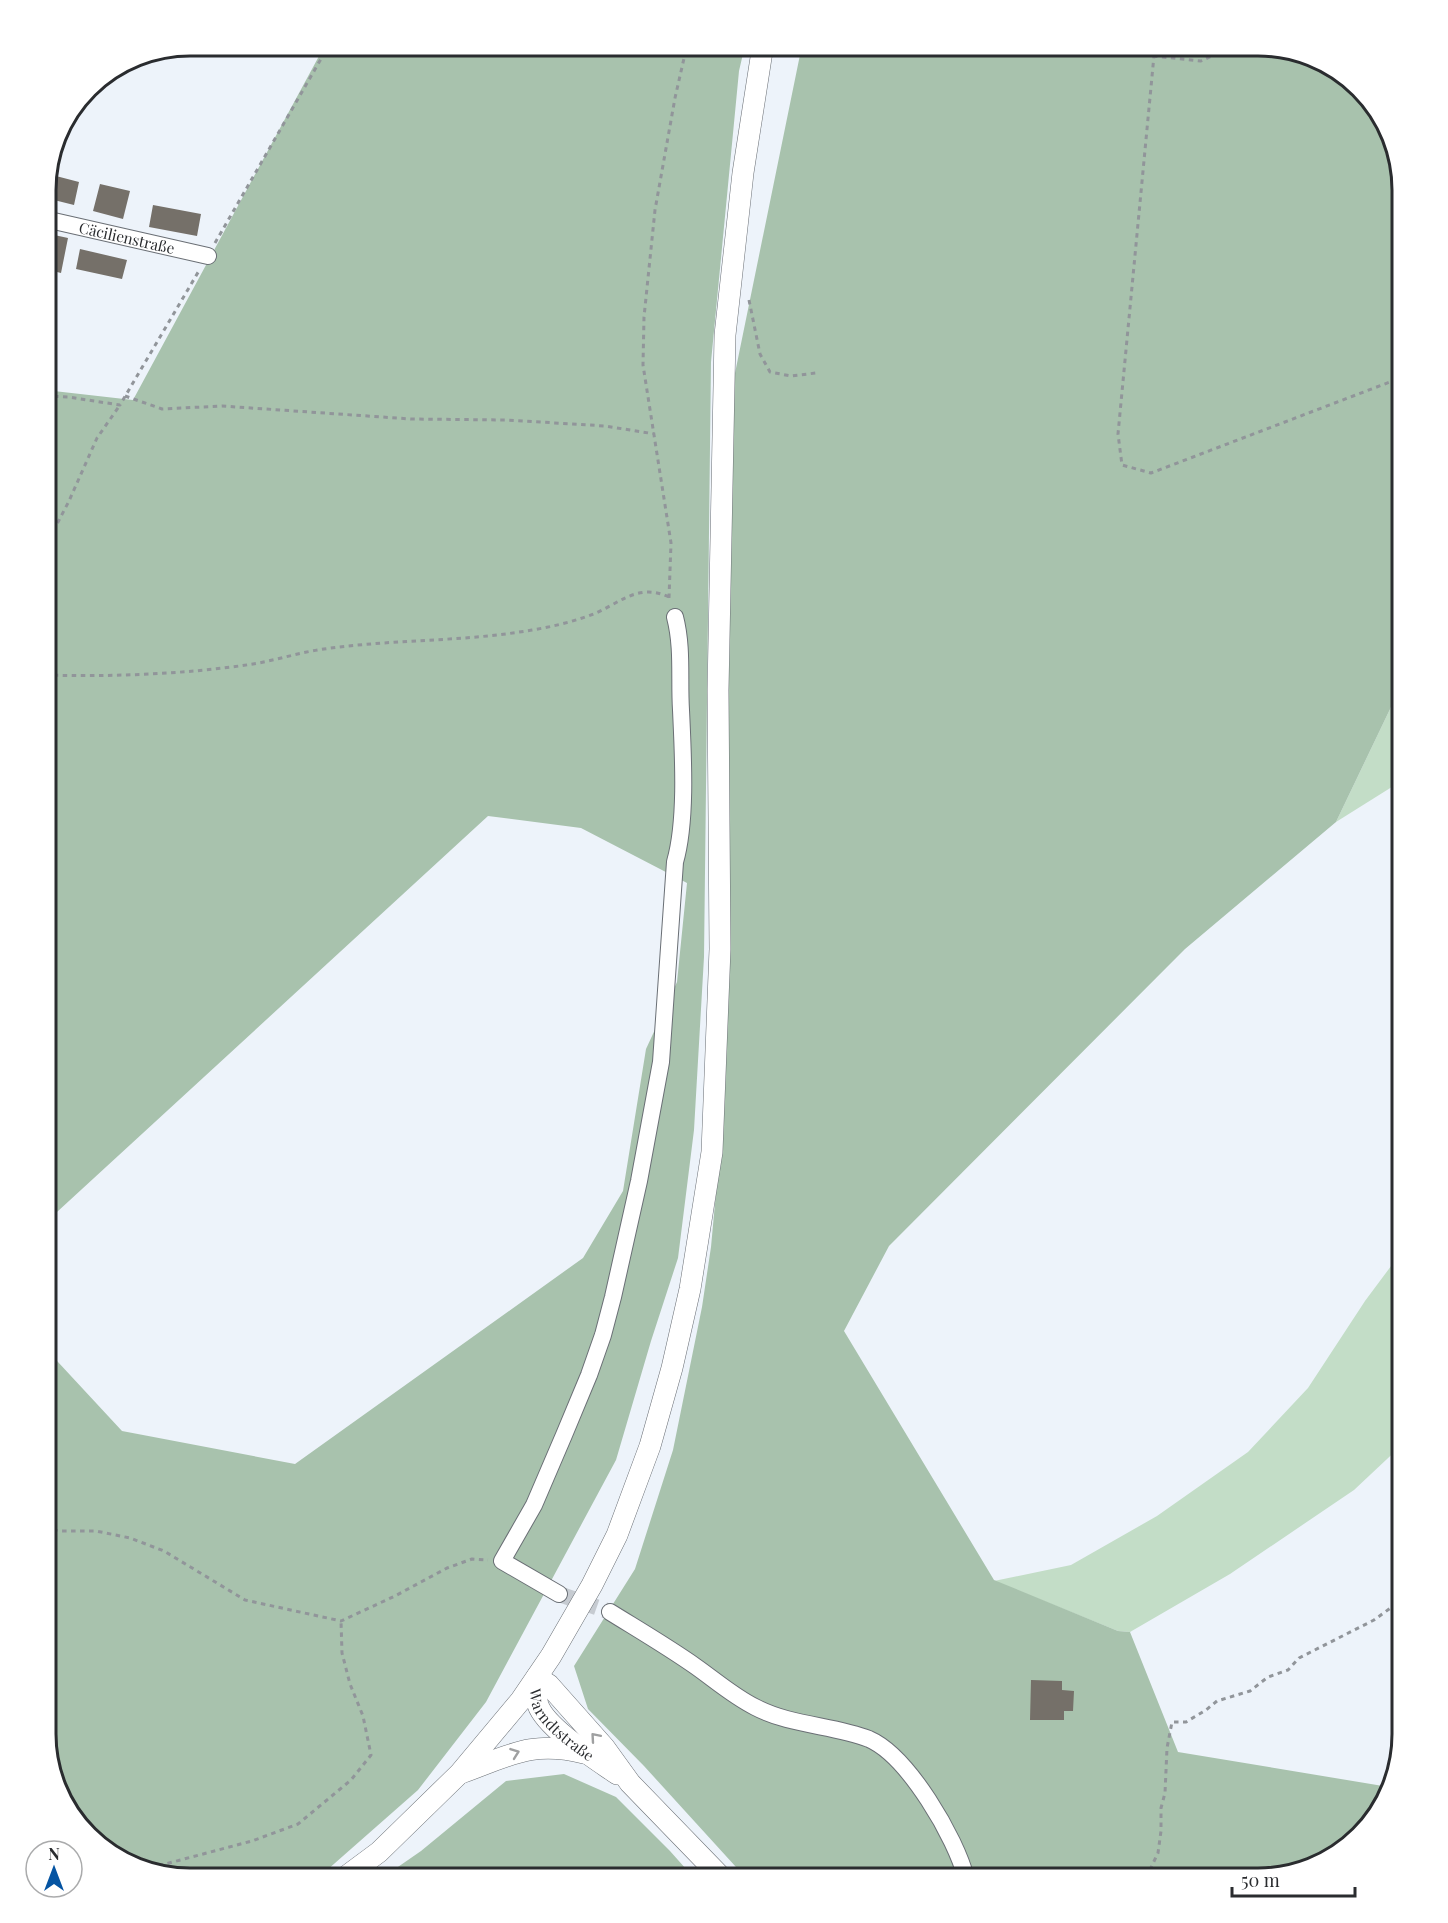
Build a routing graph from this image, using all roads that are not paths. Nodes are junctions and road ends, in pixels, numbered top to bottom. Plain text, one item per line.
1 (761, 56) edge
2 (56, 221) edge
3 (208, 256) road end
4 (675, 617) road end
5 (559, 1594) tunnel mouth
6 (610, 1612) tunnel mouth
7 (537, 1677) junction
8 (590, 1755) junction
9 (460, 1773) junction
10 (630, 1783) junction
11 (357, 1868) edge
12 (712, 1868) edge
13 (963, 1868) edge

1 - 7 main road
2 - 3 street, Cäcilienstraße
4 - 5 street
6 - 13 street
7 - 8 main road, Warndtstraße
7 - 9 main road
10 -> 7 main road, Warndtstraße
9 -> 8 main road
8 - 10 main road, Warndtstraße
9 - 11 main road
10 - 12 main road, Warndtstraße

